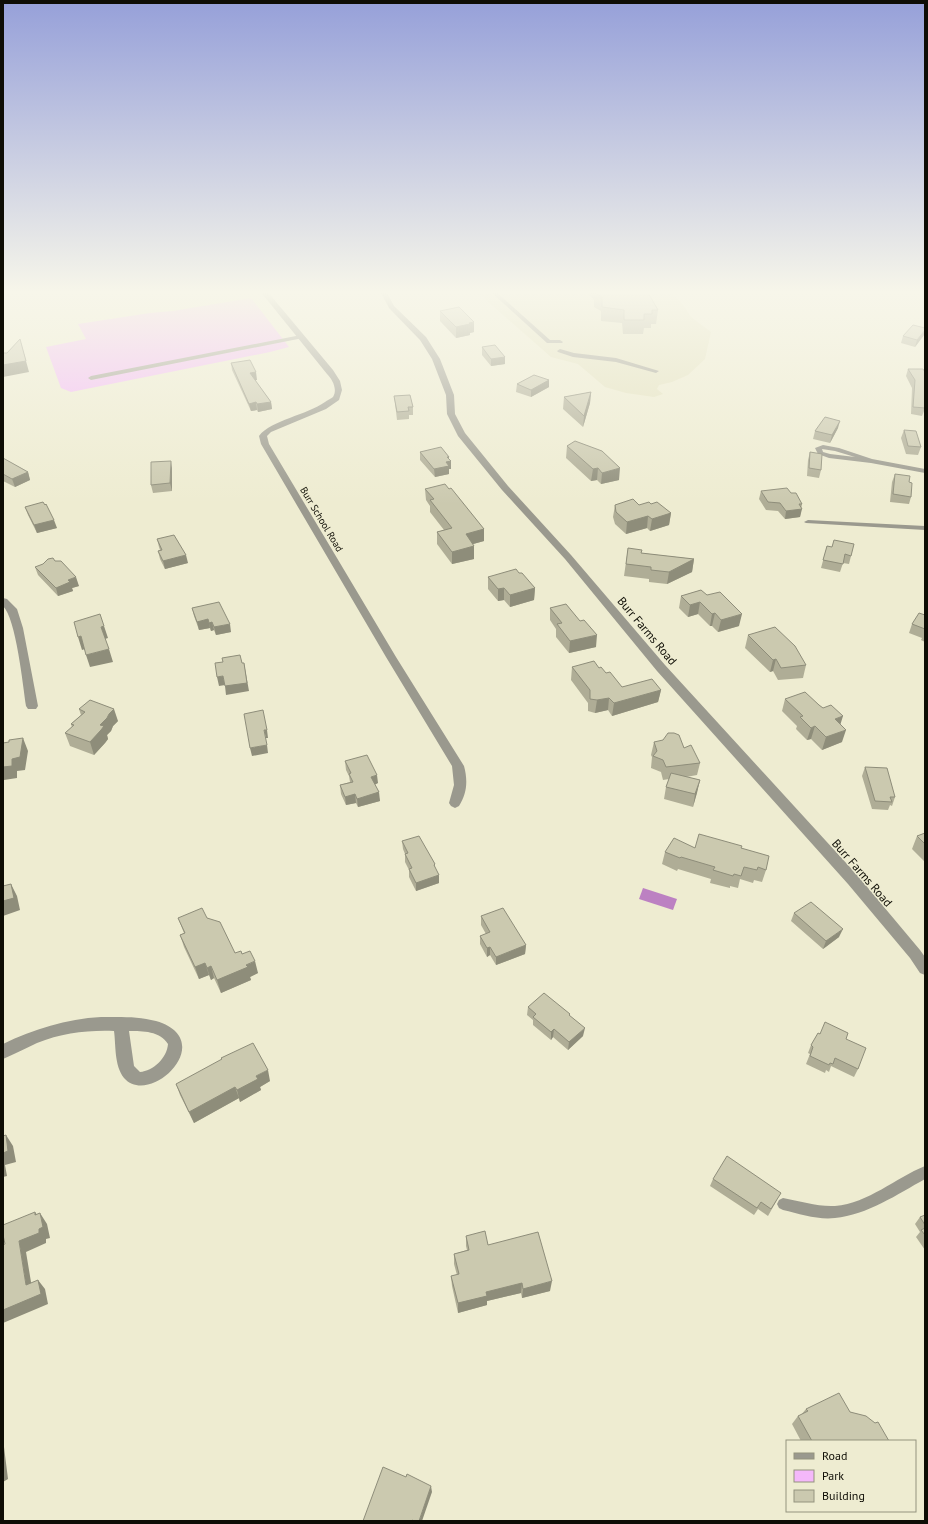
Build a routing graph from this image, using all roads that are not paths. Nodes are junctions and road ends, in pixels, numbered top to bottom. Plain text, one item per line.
1 (172, 362) edge
2 (322, 362) edge
3 (437, 362) edge
4 (623, 362) edge
5 (656, 372) dead end
6 (91, 378) dead end
7 (871, 461) junction
8 (925, 471) edge
9 (808, 522) dead end
10 (925, 528) edge
11 (3, 601) edge
12 (32, 706) dead end
13 (454, 803) dead end
14 (925, 969) edge
15 (120, 1024) dead end
16 (3, 1052) edge
17 (925, 1172) edge
18 (783, 1204) dead end

1 - 6 lane
2 - 13 street, Burr School Road
3 - 14 street, Burr Farms Road
4 - 5 lane
7 - 7 lane
7 - 8 lane
9 - 10 lane
11 - 12 street
15 - 16 street
17 - 18 lane

